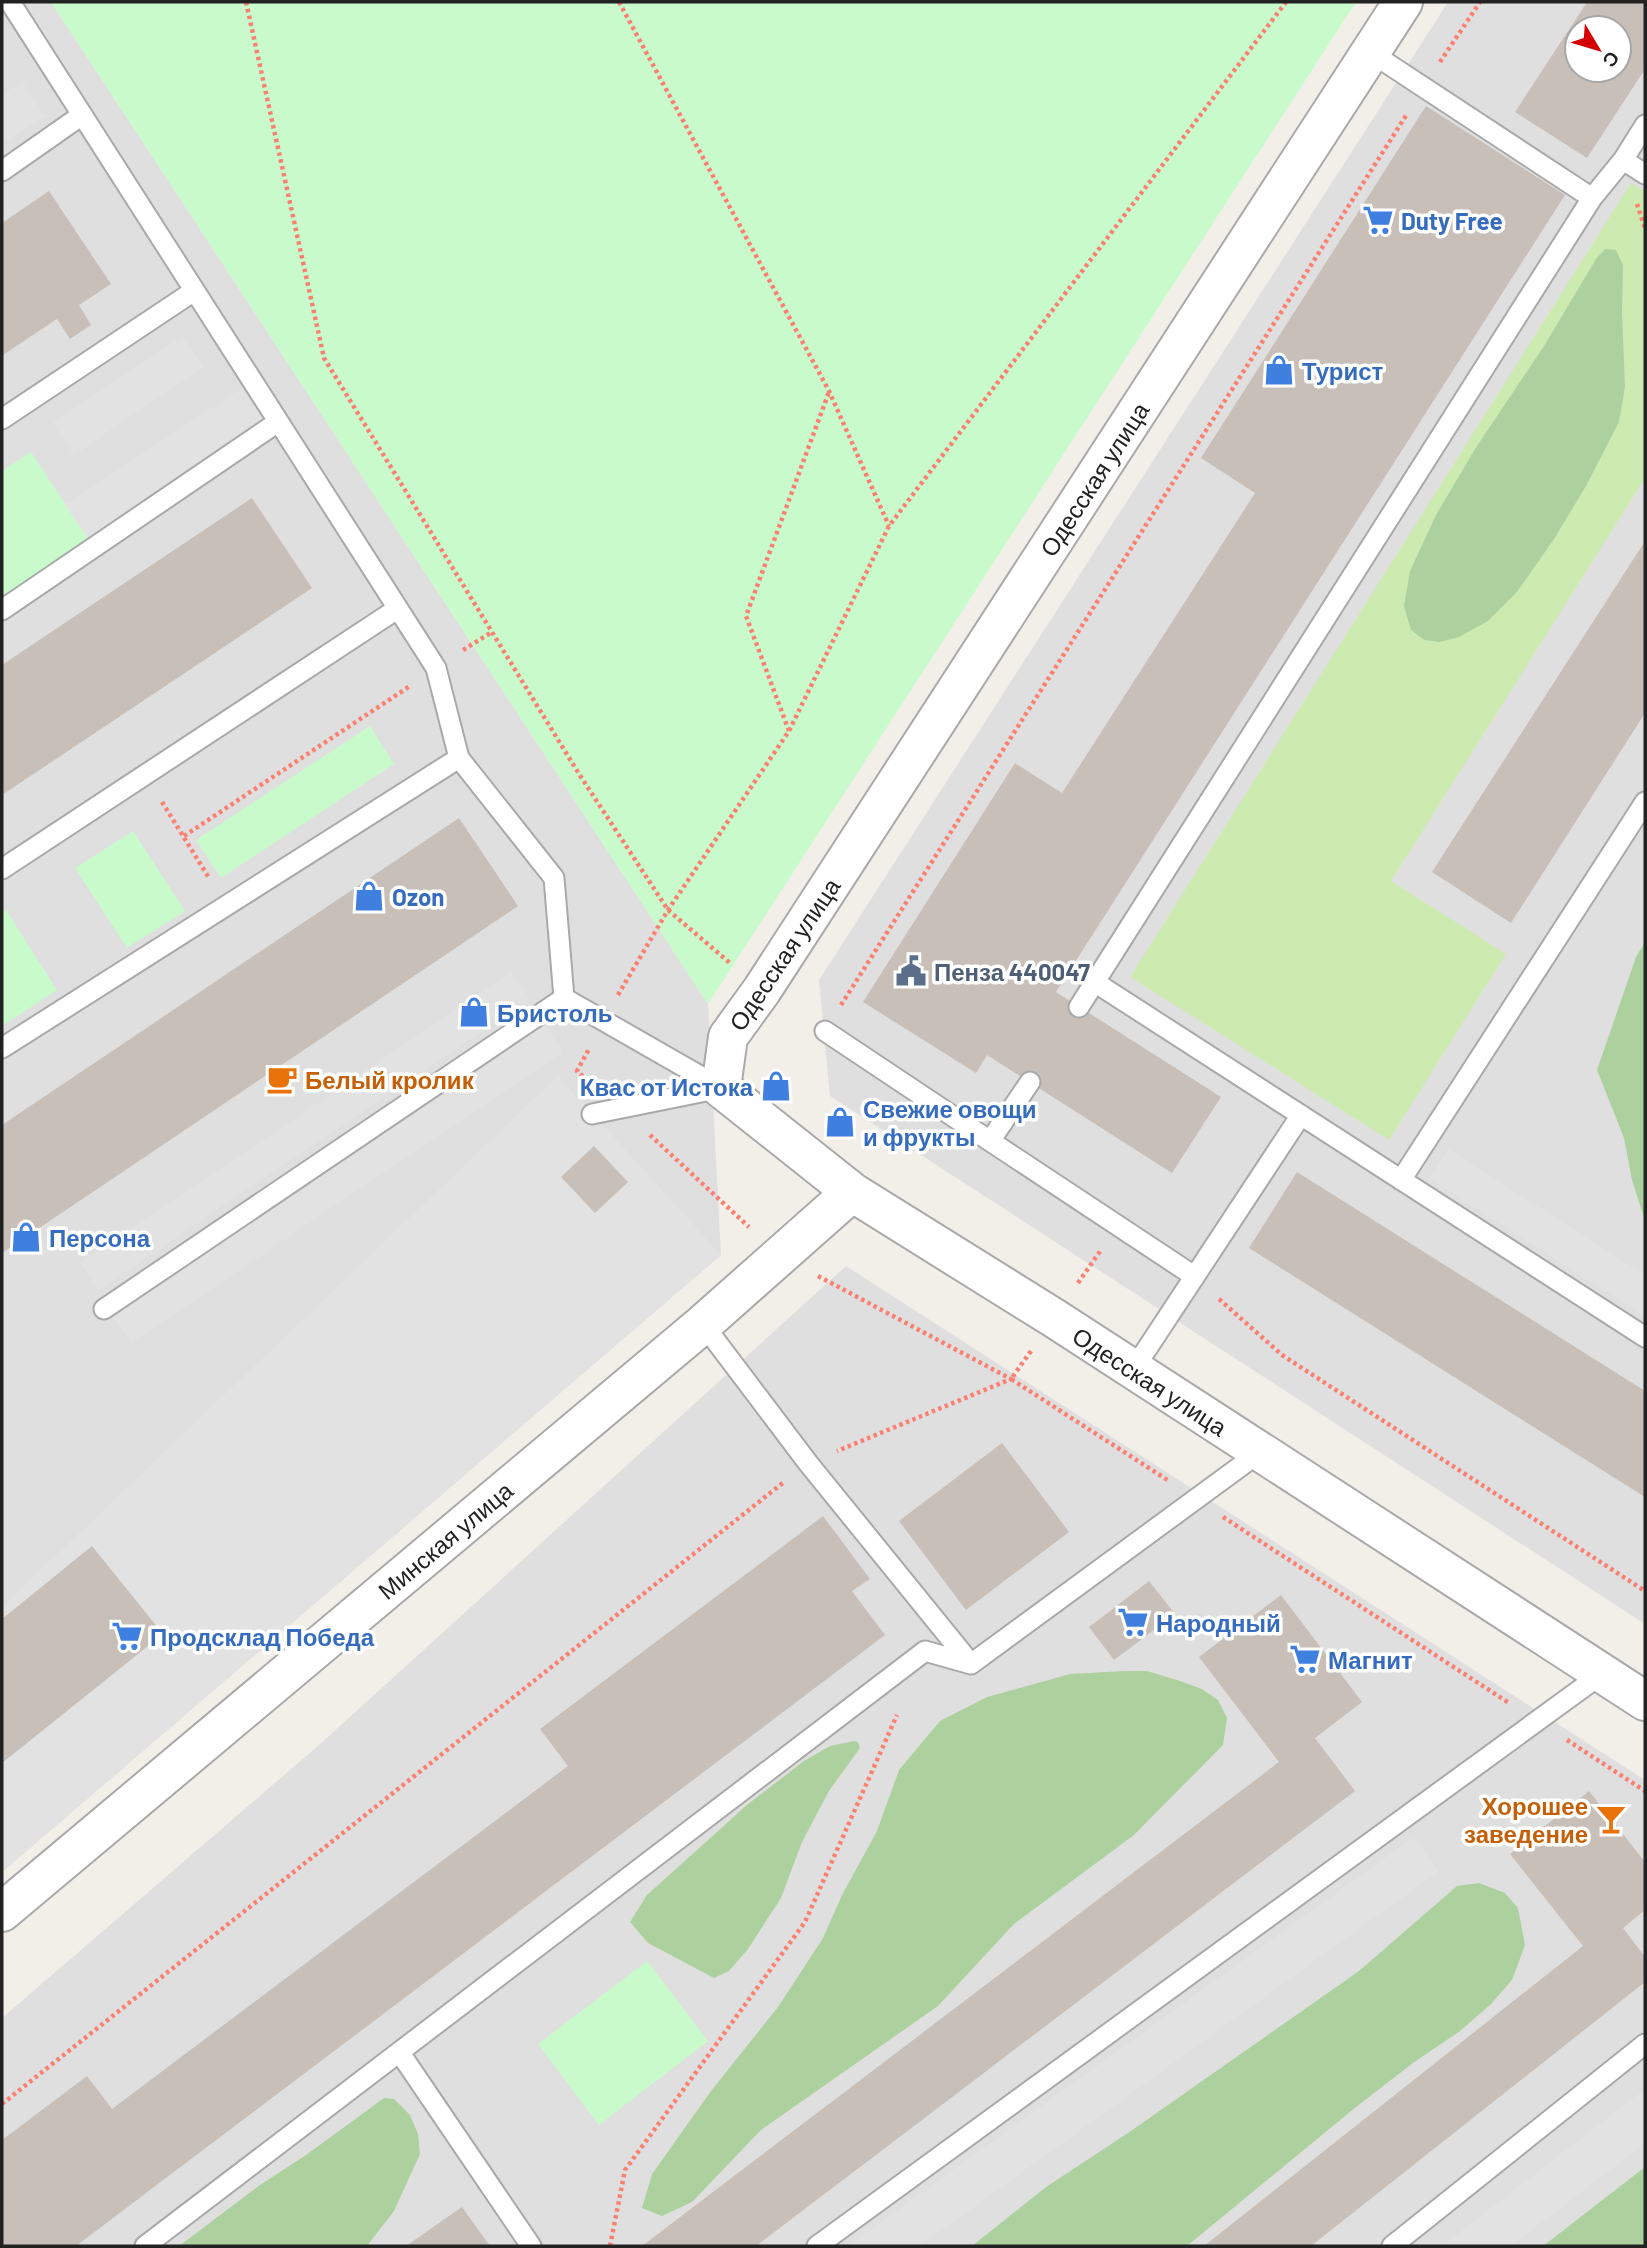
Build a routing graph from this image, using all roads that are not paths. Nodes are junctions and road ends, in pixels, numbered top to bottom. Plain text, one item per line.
1 (10, 2) edge
2 (1403, 2) edge
3 (1370, 52) junction
4 (82, 115) junction
5 (1645, 125) edge
6 (1623, 160) junction
7 (2, 171) edge
8 (1645, 174) edge
9 (1592, 198) junction
10 (194, 291) junction
11 (2, 419) edge
12 (278, 422) junction
13 (397, 609) junction
14 (2, 610) edge
15 (459, 758) junction
16 (1645, 802) edge
17 (2, 869) edge
18 (1096, 984) junction
19 (564, 998) junction
20 (1079, 1007) dead end
21 (825, 1031) road end
22 (2, 1048) edge
23 (1030, 1082) dead end
24 (721, 1088) junction
25 (592, 1114) dead end
26 (1301, 1115) junction
27 (990, 1141) junction
28 (1401, 1180) junction
29 (852, 1192) junction
30 (1194, 1276) junction
31 (104, 1309) dead end
32 (703, 1324) junction
33 (1645, 1337) edge
34 (1133, 1370) junction
35 (1260, 1452) junction
36 (971, 1664) junction
37 (1603, 1673) junction
38 (1645, 1701) edge
39 (2, 1912) edge
40 (1645, 2044) edge
41 (400, 2053) junction
42 (145, 2246) edge
43 (531, 2246) edge
44 (817, 2246) edge
45 (1392, 2246) edge

1 - 4 lane
2 - 3 street, Одесская улица
3 - 9 lane
3 - 24 street, Одесская улица
4 - 7 lane
4 - 10 lane
5 - 6 lane
6 - 8 lane
6 - 9 lane
9 - 18 lane
10 - 11 lane
10 - 12 lane
12 - 13 lane
12 - 14 lane
13 - 15 lane
13 - 17 lane
15 - 19 lane
15 - 22 lane
16 - 28 lane
18 - 20 lane
18 - 26 lane
19 - 24 lane
19 - 31 lane
21 - 27 lane
23 - 27 lane
24 - 25 lane
24 - 29 street, Одесская улица
26 - 28 lane
26 - 30 lane
27 - 30 lane
28 - 33 lane
29 - 32 street, Минская улица
29 - 34 street, Одесская улица
30 - 34 lane
32 - 36 lane
32 - 39 street, Минская улица
34 - 35 street, Одесская улица
35 - 36 lane
35 - 37 street, Одесская улица
36 - 41 lane
37 - 38 street, Одесская улица
37 - 44 lane
40 - 45 lane
41 - 42 lane
41 - 43 lane

